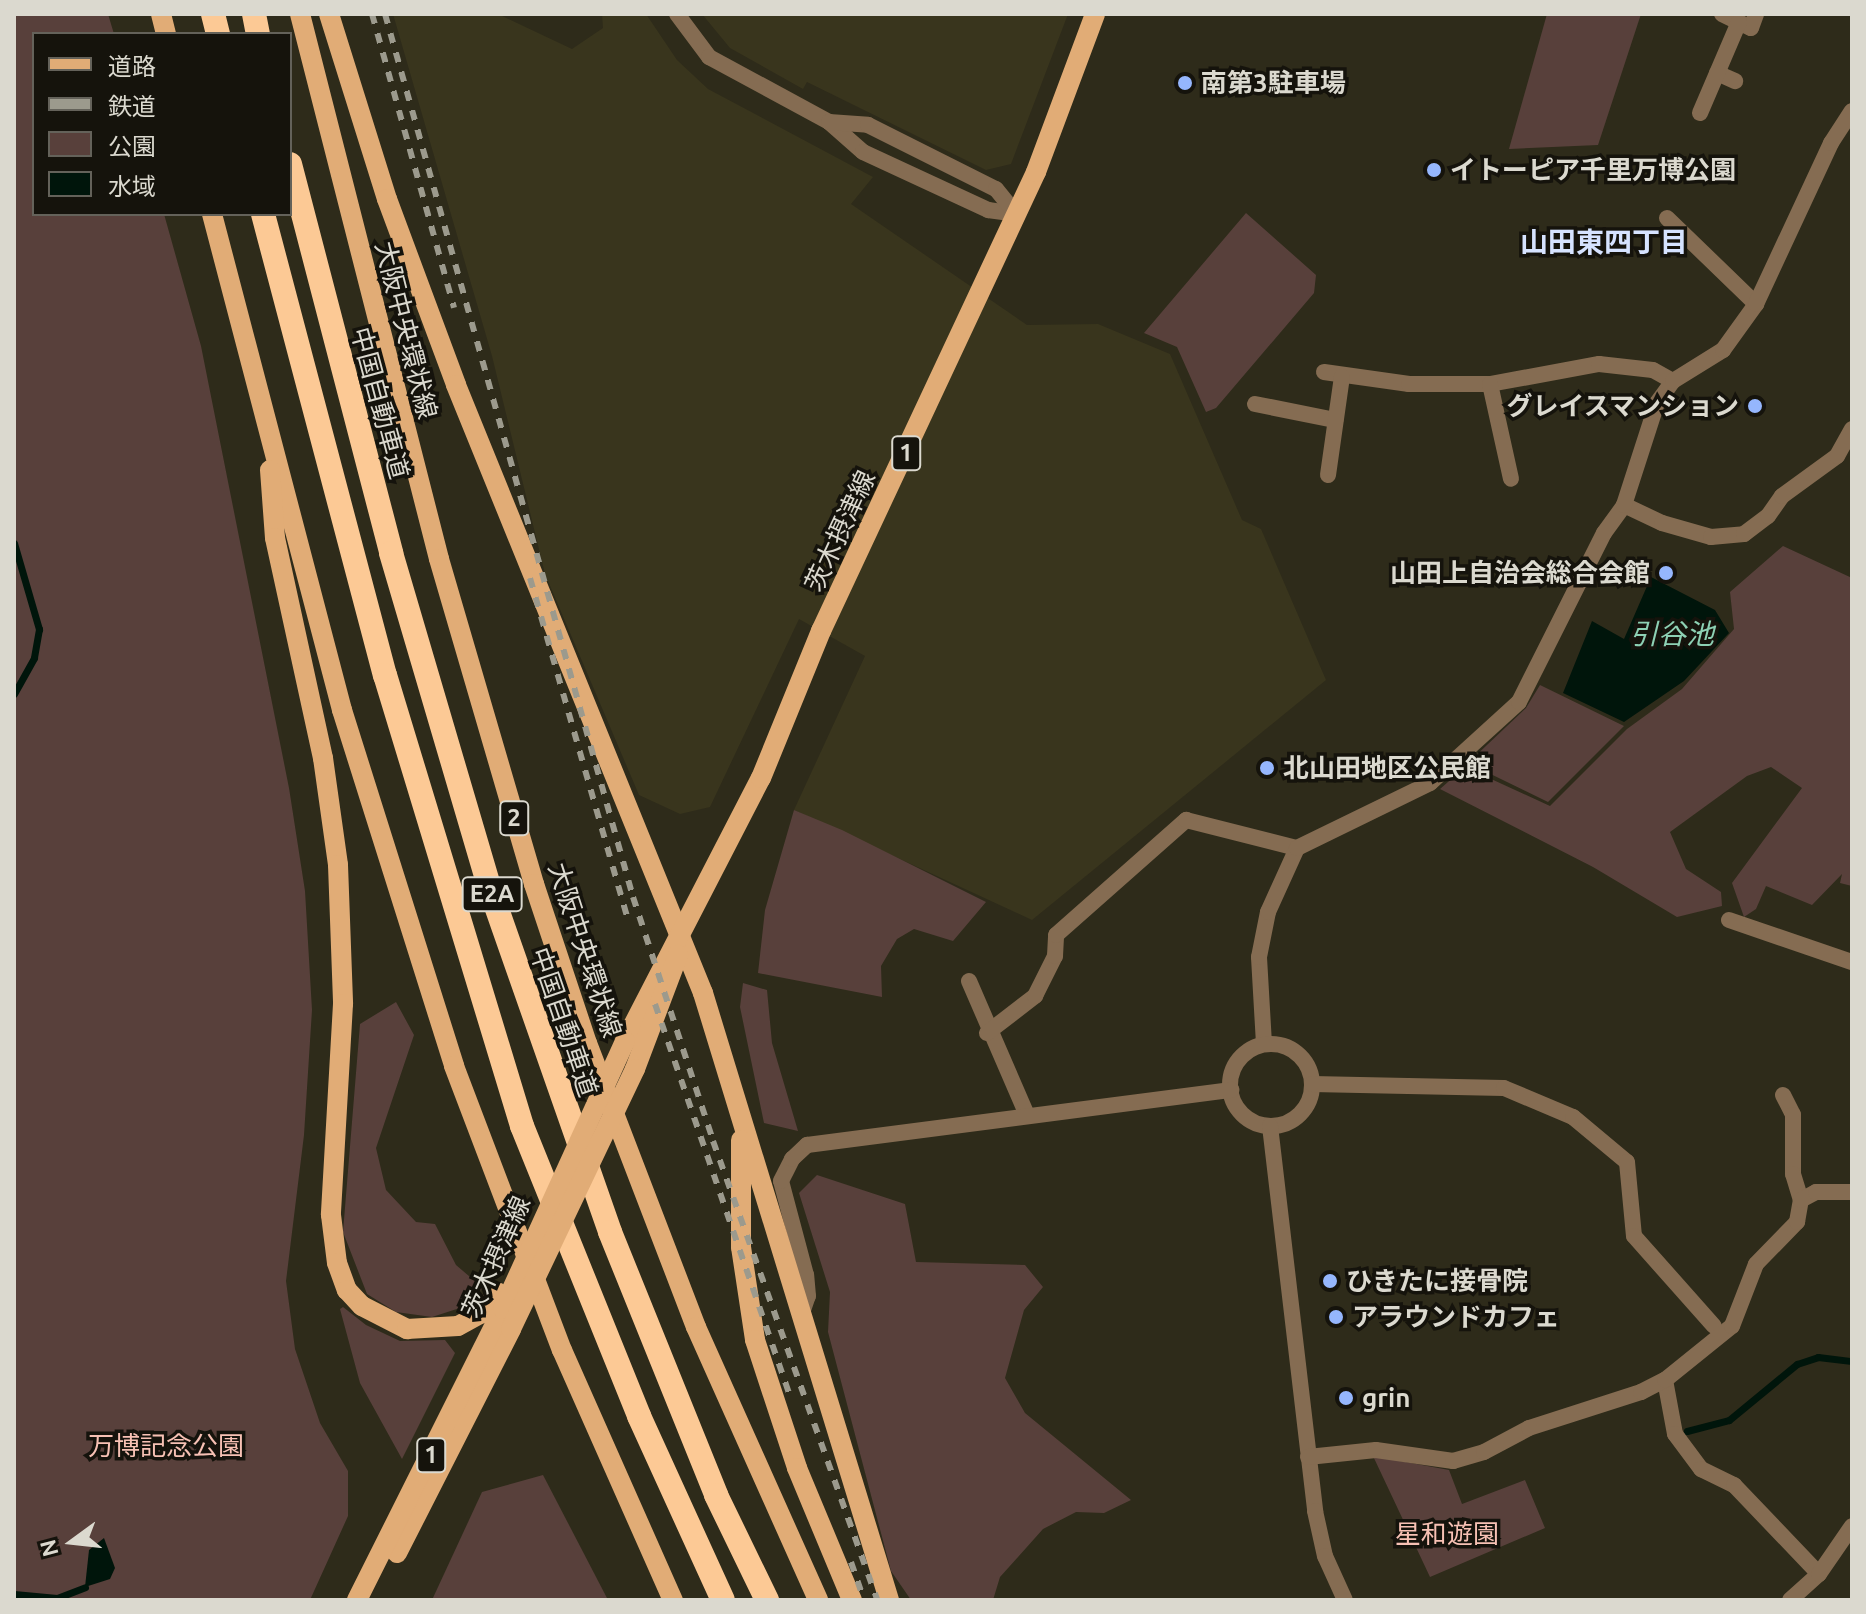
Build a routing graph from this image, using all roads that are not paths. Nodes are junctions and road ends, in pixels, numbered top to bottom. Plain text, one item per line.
1 (300, 14) edge
2 (329, 14) edge
3 (677, 14) edge
4 (1095, 14) edge
5 (1722, 14) edge
6 (1756, 14) edge
7 (1739, 22) junction
8 (1717, 73) junction
9 (1735, 81) dead end
10 (1852, 111) edge
11 (1700, 113) dead end
12 (829, 122) junction
13 (292, 172) edge
14 (1016, 214) junction
15 (213, 216) edge
16 (264, 216) edge
17 (1667, 218) dead end
18 (1756, 304) junction
19 (1324, 372) dead end
20 (1342, 377) junction
21 (1673, 381) junction
22 (1490, 384) junction
23 (1255, 404) dead end
24 (1335, 420) junction
25 (1852, 429) edge
26 (272, 442) junction
27 (1328, 475) dead end
28 (1511, 479) dead end
29 (1624, 505) junction
30 (1297, 848) junction
31 (1729, 920) dead end
32 (680, 935) junction
33 (1852, 962) edge
34 (969, 981) dead end
35 (987, 1033) junction
36 (1264, 1044) junction
37 (1312, 1084) junction
38 (1231, 1090) junction
39 (1783, 1095) dead end
40 (1027, 1115) junction
41 (741, 1124) junction
42 (1270, 1126) junction
43 (1852, 1192) edge
44 (1801, 1200) junction
45 (500, 1301) junction
46 (802, 1313) junction
47 (1714, 1326) dead end
48 (1665, 1380) junction
49 (1308, 1457) junction
50 (1852, 1526) edge
51 (1819, 1574) junction
52 (357, 1600) edge
53 (371, 1600) edge
54 (673, 1600) edge
55 (723, 1600) edge
56 (767, 1600) edge
57 (818, 1600) edge
58 (852, 1600) edge
59 (889, 1600) edge
60 (1345, 1600) edge
61 (1790, 1600) edge

1 - 57 main road, 大阪中央環状線 / 2
2 - 32 main road
3 - 12 street
4 - 14 main road, 茨木摂津線 / 1
5 - 7 street
6 - 7 street
7 - 8 street
8 - 9 street
8 - 11 street
10 - 18 street
12 - 14 street
12 - 14 street
13 - 56 highway, 中国自動車道 / E2A
14 - 32 main road, 茨木摂津線 / 1
15 - 26 main road
16 - 55 highway, E2A
17 - 18 street
18 - 21 street
19 - 20 street
20 - 22 street
20 - 24 street
21 - 22 street
21 - 29 street
22 - 28 street
23 - 24 street
24 - 27 street
25 - 29 street
26 - 45 main road
26 - 54 main road
29 - 30 street
30 - 35 street
30 - 36 street
31 - 33 street
32 - 41 main road
32 - 45 main road, 茨木摂津線 / 1, bridge
32 - 53 main road, 茨木摂津線 / 1, bridge
34 - 35 street
35 - 40 street
36 - 37 street
36 - 38 street
37 - 42 street
37 - 47 street
38 - 40 street
38 - 42 street
39 - 44 street
40 - 46 street
41 - 46 main road
41 - 58 main road
42 - 49 street
43 - 44 street
44 - 48 street
45 - 52 main road, 茨木摂津線 / 1
46 - 59 main road
48 - 49 street
48 - 51 street
49 - 60 street
50 - 51 street
51 - 61 street

